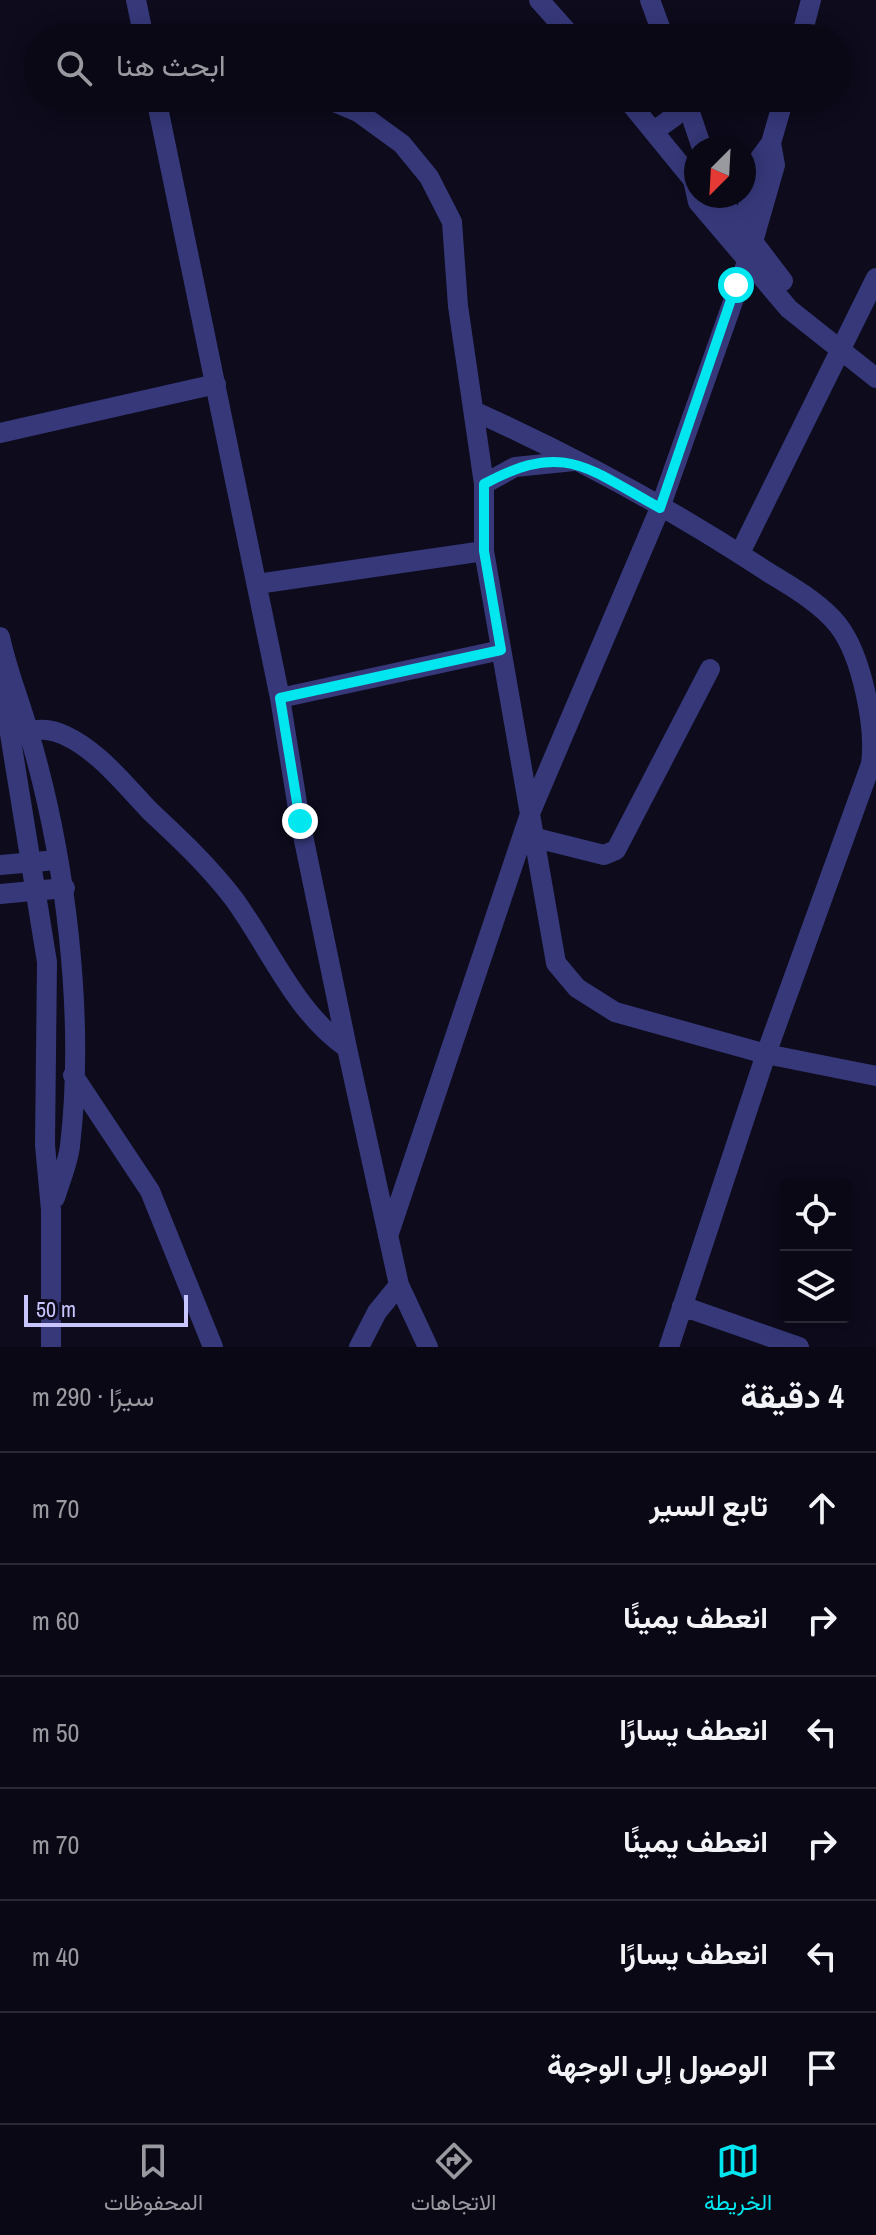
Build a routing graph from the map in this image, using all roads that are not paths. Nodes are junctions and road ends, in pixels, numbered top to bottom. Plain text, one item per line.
1 (136, 0) edge
2 (539, 0) edge
3 (650, 0) edge
4 (811, 0) edge
5 (141, 24) edge
6 (560, 24) edge
7 (659, 24) edge
8 (805, 24) edge
9 (159, 112) edge
10 (358, 112) edge
11 (677, 112) edge
12 (689, 112) edge
13 (780, 112) edge
14 (647, 115) edge
15 (698, 136) edge
16 (684, 166) edge
17 (705, 208) edge
18 (725, 208) edge
19 (745, 244) junction
20 (876, 278) edge
21 (868, 314) edge
22 (840, 352) junction
23 (876, 378) edge
24 (216, 384) junction
25 (476, 412) junction
26 (0, 433) edge
27 (574, 461) junction
28 (484, 484) junction
29 (660, 508) junction
30 (484, 551) junction
31 (740, 553) junction
32 (257, 584) junction
33 (0, 637) edge
34 (501, 650) junction
35 (710, 669) dead end
36 (9, 676) junction
37 (280, 698) junction
38 (28, 731) junction
39 (531, 811) junction
40 (536, 838) junction
41 (57, 860) junction
42 (0, 865) edge
43 (29, 865) junction
44 (65, 888) junction
45 (34, 891) junction
46 (0, 894) edge
47 (347, 1048) junction
48 (766, 1054) junction
49 (73, 1075) junction
50 (876, 1076) edge
51 (51, 1210) junction
52 (388, 1236) junction
53 (399, 1285) junction
54 (682, 1306) junction
55 (51, 1347) edge
56 (213, 1347) edge
57 (359, 1347) edge
58 (428, 1347) edge
59 (669, 1347) edge
60 (799, 1347) edge

1 - 5 street
2 - 6 street
3 - 7 street
4 - 8 street
9 - 24 street
10 - 25 street
11 - 14 street
12 - 15 street
13 - 19 street
14 - 16 street
17 - 19 street
18 - 19 street
19 - 22 street
19 - 29 street
20 - 21 street
21 - 22 street
22 - 23 street
22 - 31 street
24 - 26 street
24 - 32 street
25 - 27 street
25 - 28 street
27 - 28 street
27 - 29 street
28 - 30 street
29 - 31 street
29 - 39 street
30 - 32 street
30 - 34 street
31 - 48 street
32 - 37 street
33 - 36 street
34 - 37 street
34 - 39 street
35 - 40 street
36 - 38 street
36 - 43 street
37 - 47 street
38 - 41 street
38 - 47 street
39 - 40 street
39 - 52 street
40 - 48 street
41 - 43 street
41 - 44 street
42 - 43 street
43 - 45 street
44 - 45 street
44 - 49 street
45 - 46 street
45 - 51 street
47 - 52 street
48 - 50 street
48 - 54 street
49 - 51 street
49 - 56 street
51 - 55 street
52 - 53 street
53 - 57 street
53 - 58 street
54 - 59 street
54 - 60 street

